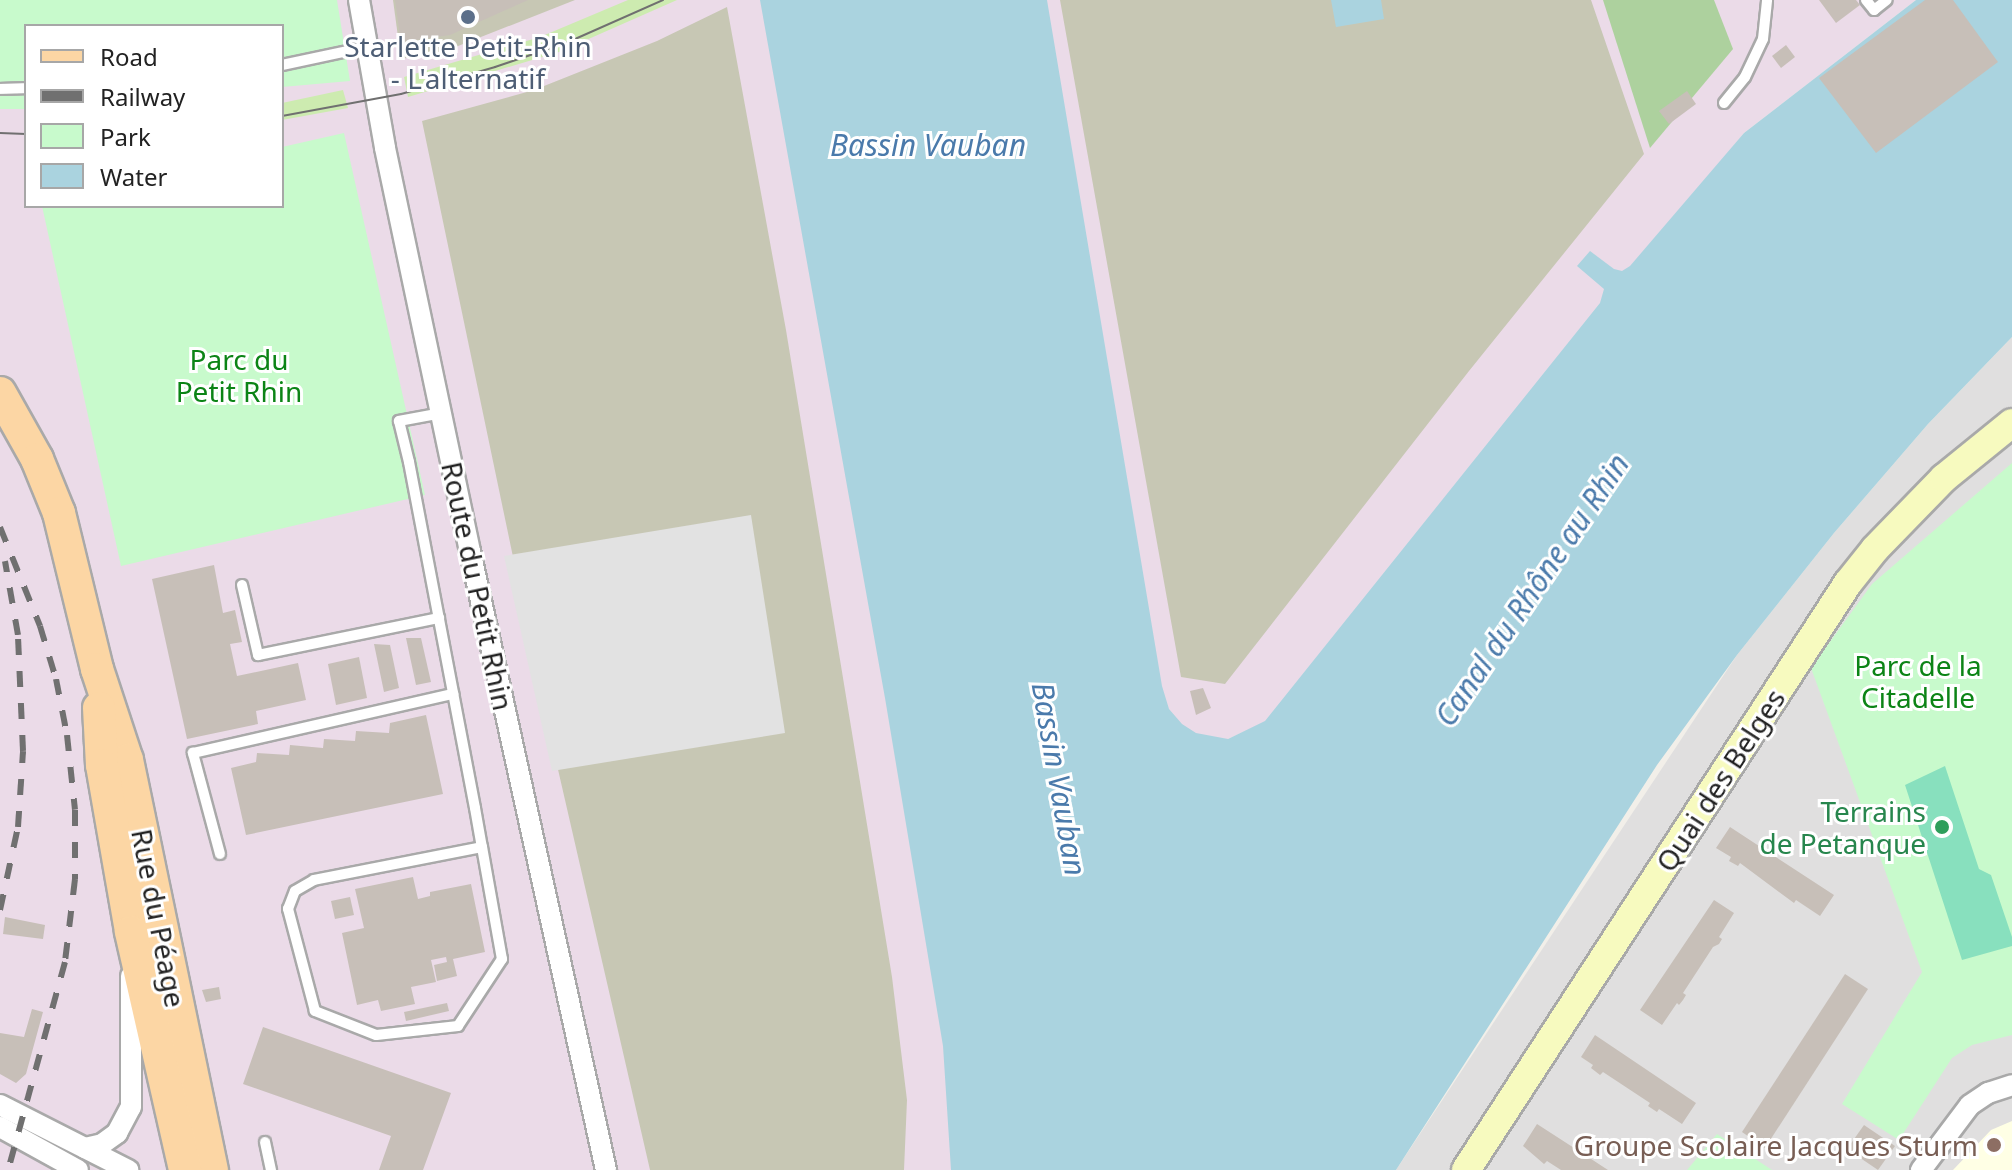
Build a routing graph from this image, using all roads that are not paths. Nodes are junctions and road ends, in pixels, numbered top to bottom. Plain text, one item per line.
1 (359, 0) edge
2 (1767, 0) edge
3 (1866, 0) edge
4 (1887, 0) edge
5 (367, 47) junction
6 (284, 65) edge
7 (24, 88) edge
8 (0, 89) edge
9 (1724, 103) dead end
10 (0, 393) edge
11 (442, 413) junction
12 (2012, 423) edge
13 (242, 585) dead end
14 (439, 618) junction
15 (97, 669) junction
16 (453, 694) junction
17 (482, 847) junction
18 (220, 854) dead end
19 (131, 932) junction
20 (2012, 1085) edge
21 (0, 1105) edge
22 (0, 1127) edge
23 (265, 1142) dead end
24 (85, 1148) junction
25 (78, 1170) edge
26 (128, 1170) edge
27 (185, 1170) edge
28 (212, 1170) edge
29 (271, 1170) edge
30 (606, 1170) edge
31 (1466, 1170) edge
32 (1921, 1170) edge

1 - 5 street, Route du Petit Rhin
2 - 9 lane
3 - 4 lane
5 - 6 lane
5 - 11 street, Route du Petit Rhin
7 - 8 lane
10 - 15 main road, Rue du Péage
11 - 14 lane
11 - 30 street, Route du Petit Rhin
12 - 31 main road, Quai des Belges
13 - 14 lane
14 - 16 lane
15 - 19 main road, Rue du Péage
15 - 28 main road, Rue du Péage
16 - 17 lane
16 - 18 lane
17 - 17 lane
19 - 24 street, Rue du Péage
19 - 27 main road, Rue du Péage
20 - 32 street
21 - 24 street
22 - 25 street
23 - 29 lane
24 - 26 street

